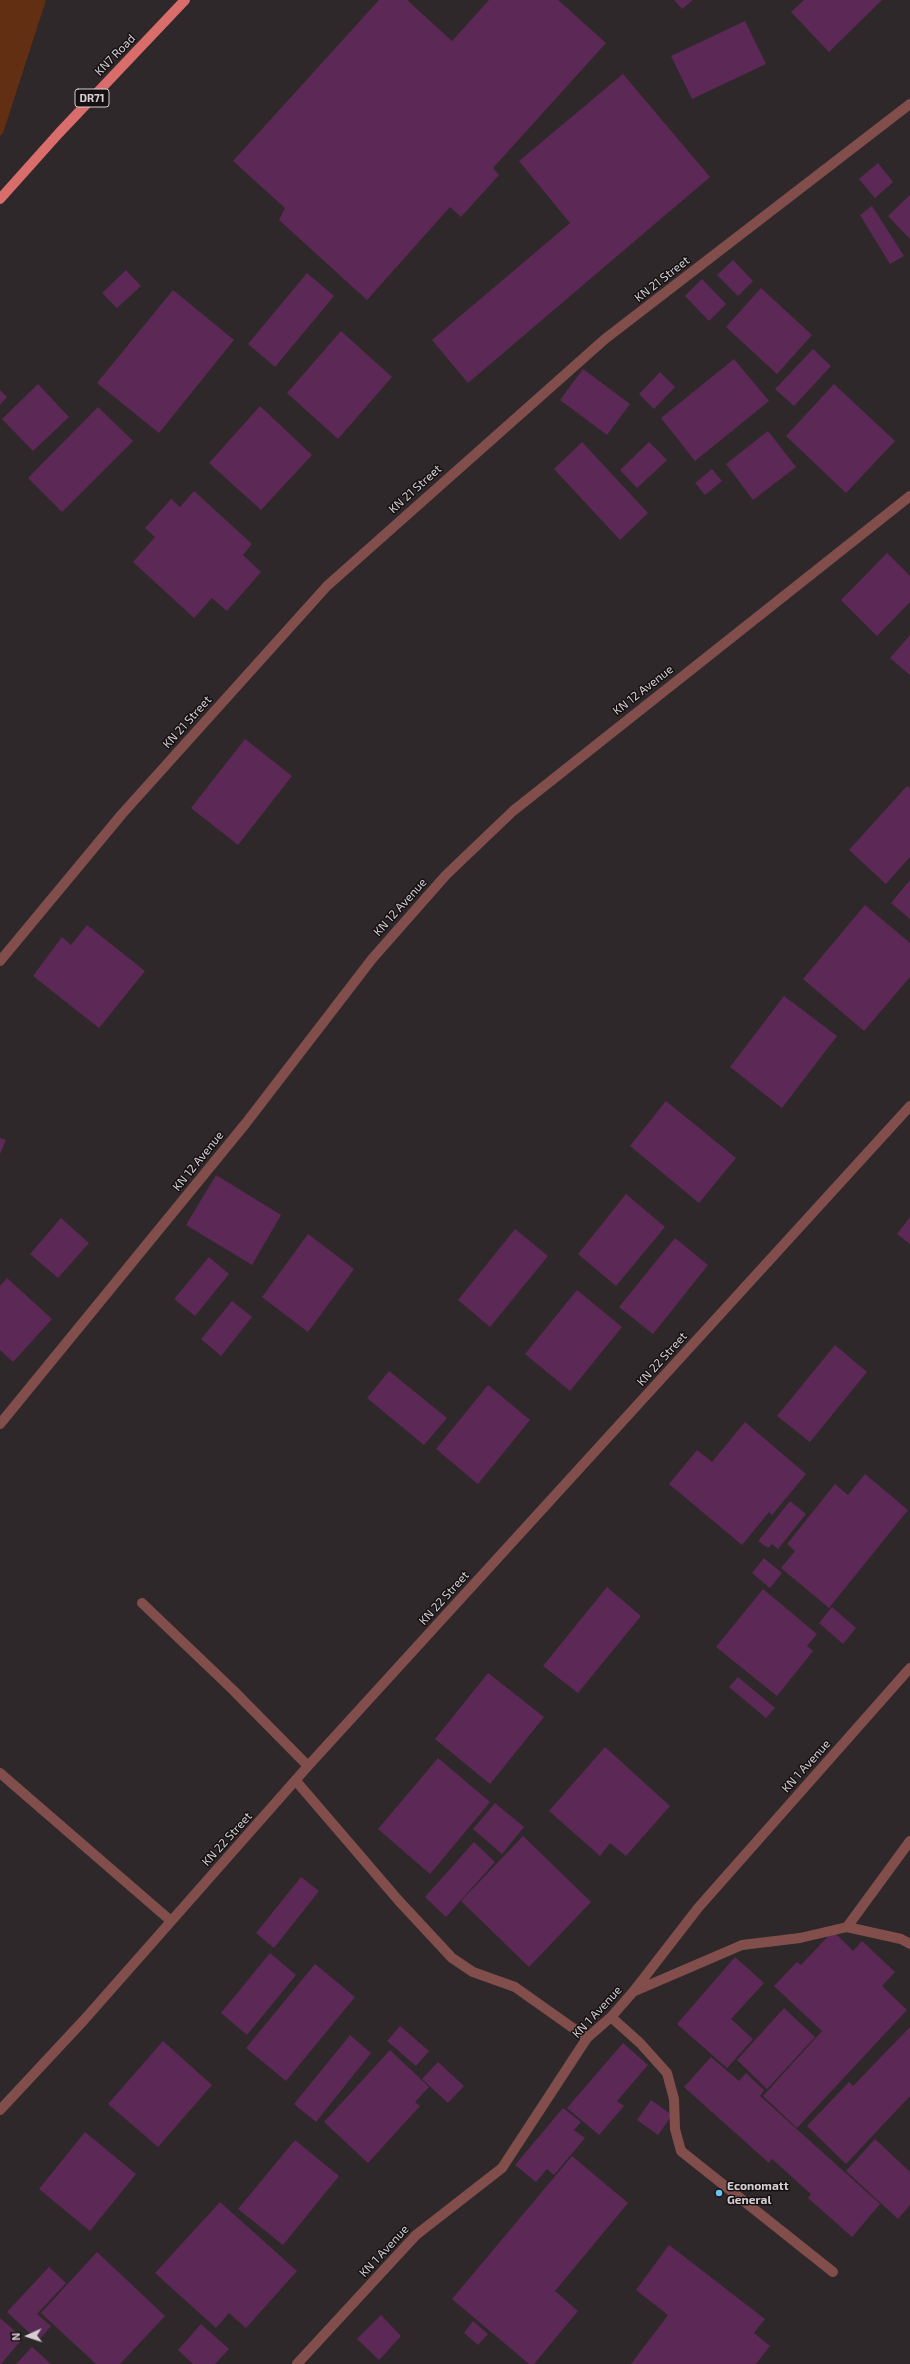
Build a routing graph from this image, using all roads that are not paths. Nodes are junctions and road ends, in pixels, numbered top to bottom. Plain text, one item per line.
1 (185, 0) edge
2 (910, 104) edge
3 (0, 199) edge
4 (910, 496) edge
5 (0, 961) edge
6 (910, 1106) edge
7 (0, 1424) edge
8 (142, 1603) dead end
9 (910, 1668) edge
10 (308, 1766) junction
11 (0, 1773) edge
12 (296, 1781) junction
13 (910, 1841) edge
14 (171, 1922) junction
15 (847, 1927) junction
16 (910, 1944) edge
17 (633, 1992) junction
18 (611, 2017) junction
19 (587, 2038) junction
20 (0, 2110) edge
21 (833, 2272) dead end
22 (297, 2364) edge

1 - 3 main road, KN7 Road / DR71
2 - 5 street, KN 21 Street
4 - 7 street, KN 12 Avenue
6 - 10 street, KN 22 Street
8 - 10 street
9 - 17 street, KN 1 Avenue
10 - 12 street, KN 22 Street
11 - 14 street
12 - 14 street, KN 22 Street
12 - 19 street
13 - 15 street
14 - 20 street, KN 22 Street
15 - 16 street
15 - 17 street
17 - 18 street, KN 1 Avenue
18 - 19 street, KN 1 Avenue
18 - 21 street
19 - 22 street, KN 1 Avenue

